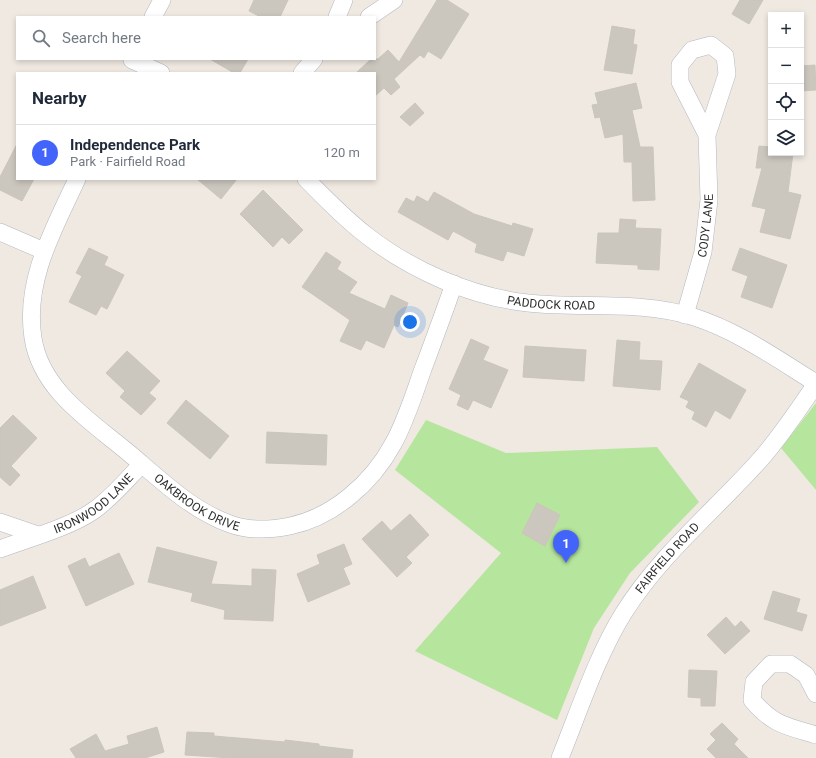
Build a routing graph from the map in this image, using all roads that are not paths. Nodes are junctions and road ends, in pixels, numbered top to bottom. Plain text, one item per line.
1 (162, 0) edge
2 (344, 0) edge
3 (394, 0) edge
4 (154, 16) edge
5 (337, 16) edge
6 (370, 16) edge
7 (313, 60) edge
8 (130, 64) edge
9 (158, 72) edge
10 (303, 72) edge
11 (707, 135) junction
12 (77, 180) edge
13 (307, 180) edge
14 (0, 232) edge
15 (44, 251) junction
16 (454, 284) junction
17 (685, 315) junction
18 (816, 384) edge
19 (142, 464) junction
20 (0, 522) edge
21 (38, 535) junction
22 (0, 549) edge
23 (816, 694) edge
24 (816, 735) edge
25 (560, 758) edge

1 - 4 street
2 - 5 street
3 - 6 street
7 - 10 street
8 - 9 street
11 - 11 street, CODY LANE
11 - 17 street, CODY LANE
12 - 15 street, OAKBROOK DRIVE
13 - 16 street, PADDOCK ROAD
14 - 15 street
15 - 19 street, OAKBROOK DRIVE
16 - 17 street, PADDOCK ROAD
16 - 19 street, OAKBROOK DRIVE
17 - 18 street, PADDOCK ROAD
18 - 25 street, FAIRFIELD ROAD
19 - 21 street, IRONWOOD LANE
20 - 21 street, IRONWOOD LANE
21 - 22 street, IRONWOOD LANE
23 - 24 street

